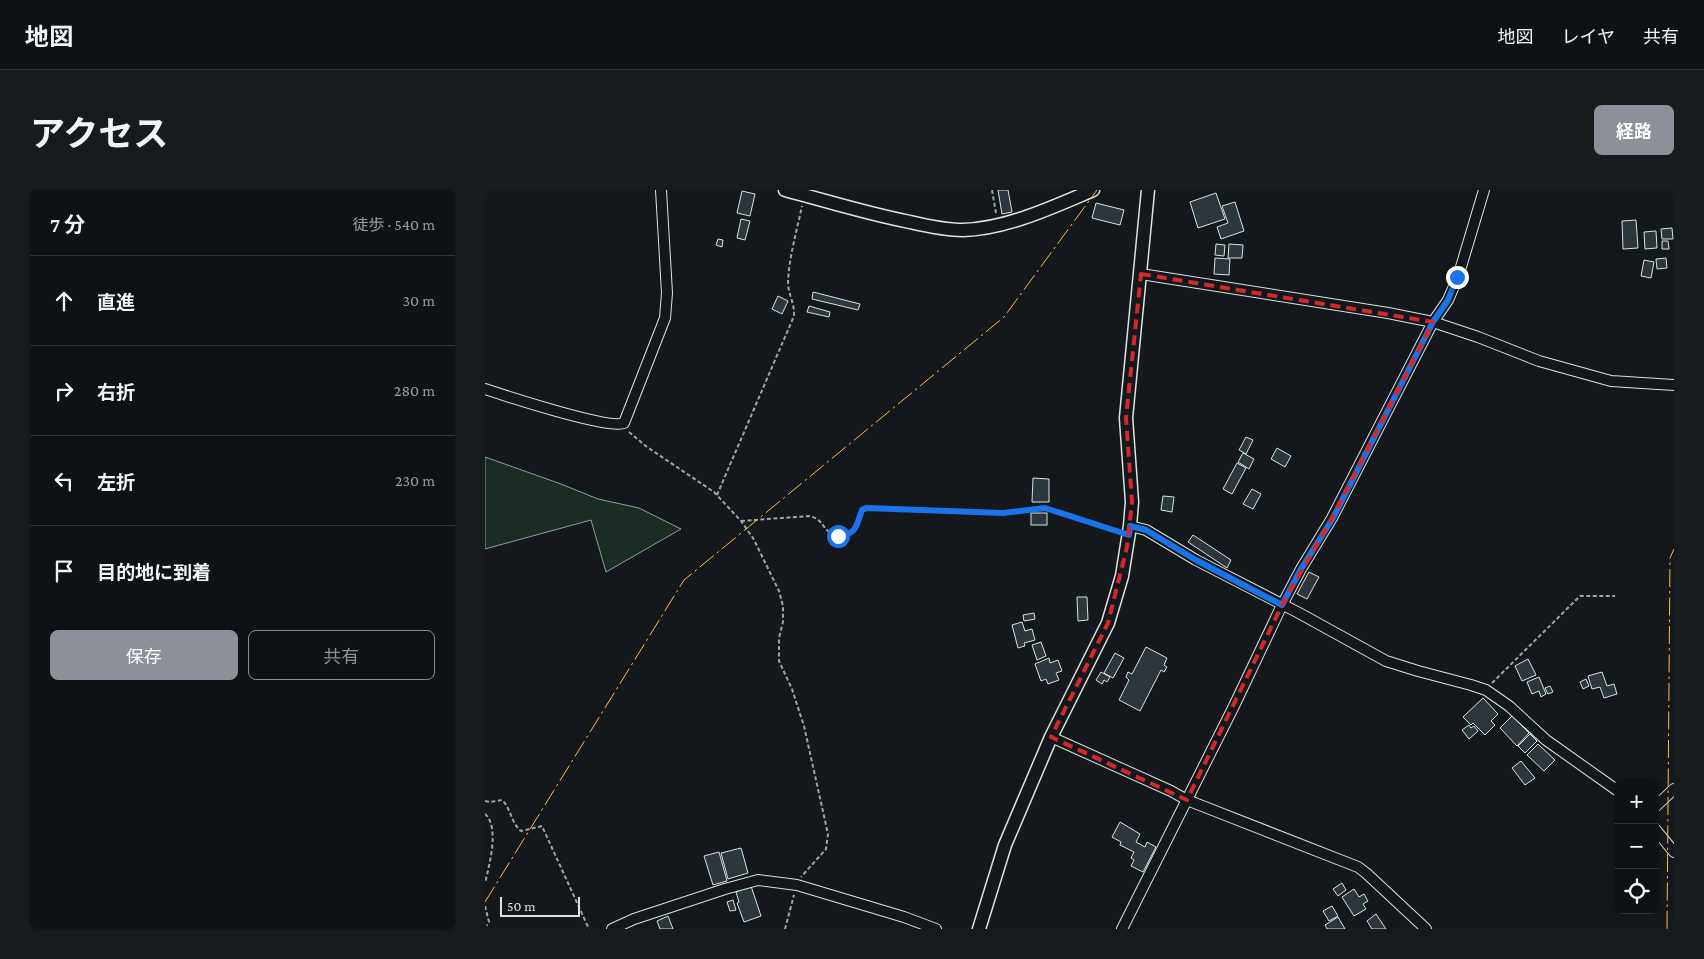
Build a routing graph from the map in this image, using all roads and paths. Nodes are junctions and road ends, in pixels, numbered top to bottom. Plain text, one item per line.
1 (661, 190) edge
2 (785, 190) edge
3 (992, 190) edge
4 (1093, 190) edge
5 (1147, 190) edge
6 (1484, 190) edge
7 (804, 195) junction
8 (999, 225) junction
9 (1141, 274) junction
10 (1433, 322) junction
11 (1674, 385) edge
12 (485, 389) edge
13 (624, 423) junction
14 (717, 495) junction
15 (741, 521) junction
16 (1130, 530) junction
17 (1615, 596) dead end
18 (1282, 605) junction
19 (1485, 690) junction
20 (1051, 737) junction
21 (1614, 788) edge
22 (1674, 789) edge
23 (1187, 800) junction
24 (485, 801) edge
25 (1659, 803) edge
26 (485, 814) edge
27 (1659, 834) edge
28 (1674, 852) edge
29 (485, 883) edge
30 (797, 885) junction
31 (485, 906) edge
32 (485, 928) edge
33 (589, 929) edge
34 (611, 929) edge
35 (785, 929) edge
36 (937, 929) edge
37 (979, 929) edge
38 (1122, 929) edge
39 (1426, 929) edge

1 - 13 street
2 - 7 street
3 - 8 path
4 - 8 street
5 - 9 street
6 - 10 street
7 - 8 street
7 - 14 path
9 - 10 street
9 - 16 street
10 - 11 street
10 - 18 street
12 - 13 street
13 - 14 path
14 - 15 path
15 - 16 path
15 - 30 path
16 - 18 street
16 - 20 street
17 - 19 path
18 - 19 street
18 - 23 street
19 - 21 street
20 - 23 street
20 - 37 street
22 - 25 street
23 - 38 street
23 - 39 street
24 - 33 path
26 - 29 path
27 - 28 street
30 - 34 street
30 - 35 path
30 - 36 street
31 - 32 path

